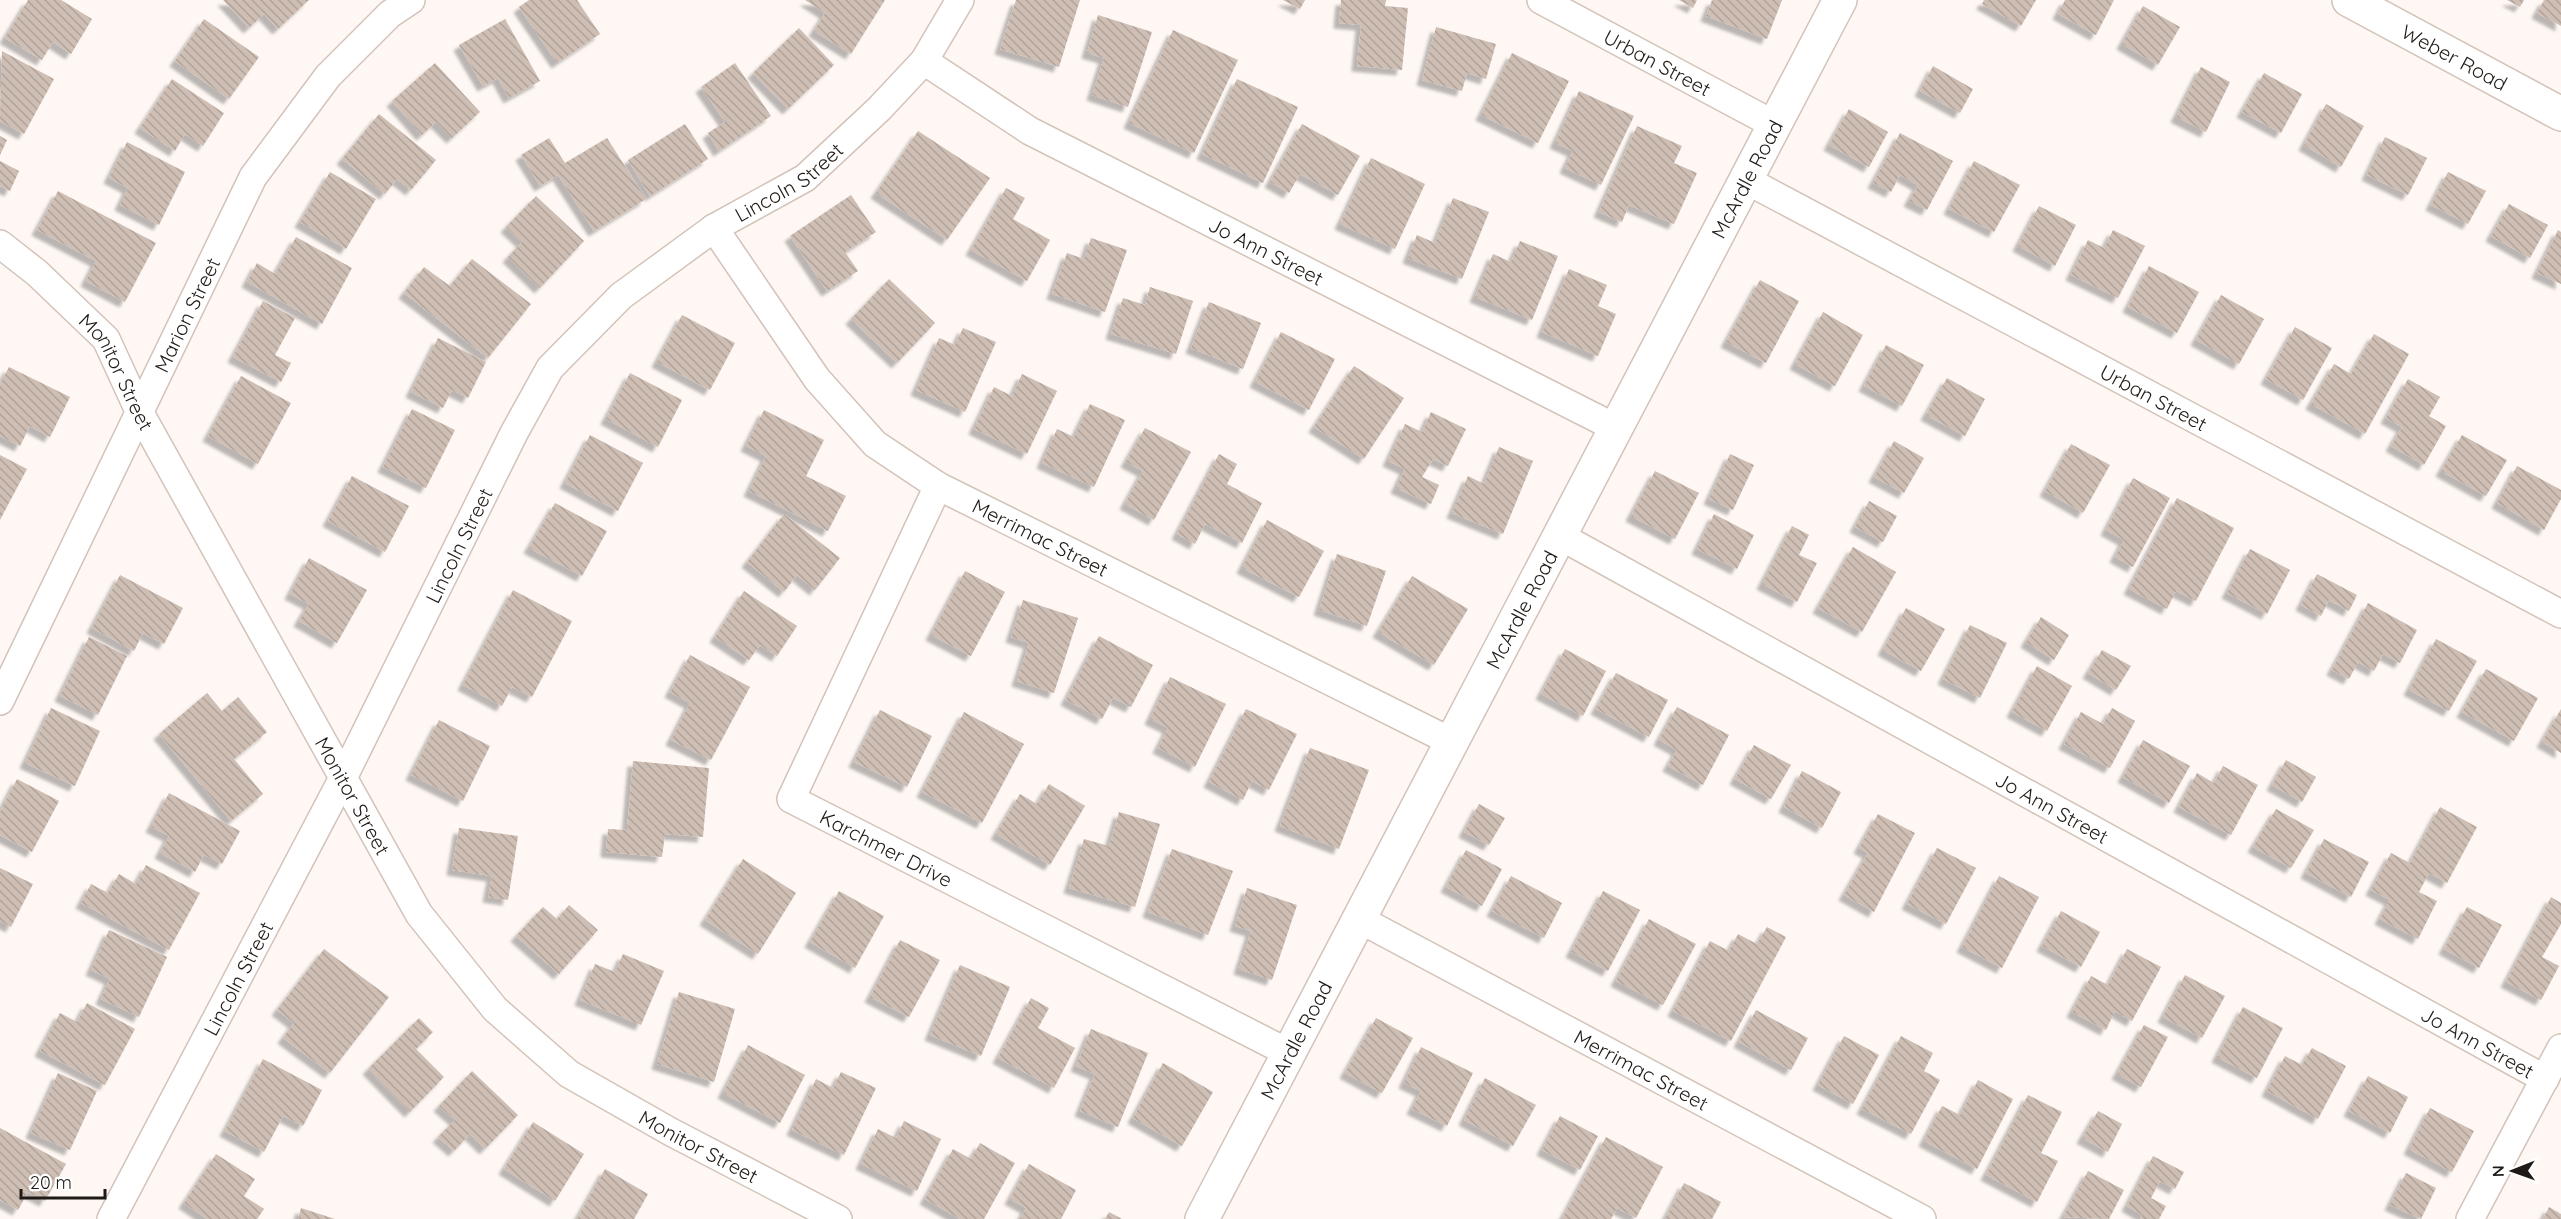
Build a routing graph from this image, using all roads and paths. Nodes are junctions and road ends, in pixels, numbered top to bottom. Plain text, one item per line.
1 (411, 0) edge
2 (960, 0) edge
3 (1541, 0) edge
4 (1840, 0) edge
5 (2349, 0) edge
6 (924, 61) junction
7 (2561, 114) edge
8 (1775, 125) junction
9 (1746, 180) junction
10 (714, 228) junction
11 (0, 244) edge
12 (140, 413) junction
13 (1616, 428) junction
14 (938, 486) junction
15 (1560, 536) junction
16 (2561, 614) edge
17 (0, 701) edge
18 (1452, 742) junction
19 (344, 776) junction
20 (1359, 919) junction
21 (2561, 1048) edge
22 (1289, 1053) junction
23 (2545, 1079) junction
24 (111, 1219) edge
25 (838, 1219) edge
26 (1202, 1219) edge
27 (1922, 1219) edge
28 (2470, 1219) edge

1 - 12 street, Marion Street
2 - 6 street, Lincoln Street
3 - 8 street, Urban Street
4 - 8 main road, McArdle Road
5 - 7 main road, Weber Road
6 - 10 street, Lincoln Street
6 - 13 street, Jo Ann Street
8 - 9 main road, McArdle Road
9 - 13 main road, McArdle Road
9 - 16 street, Urban Street
10 - 14 street, Merrimac Street
10 - 19 street, Lincoln Street
11 - 12 street, Monitor Street
12 - 17 street, Marion Street
12 - 19 street, Monitor Street
13 - 15 main road, McArdle Road
14 - 18 street, Merrimac Street
14 - 22 street, Karchmer Drive
15 - 18 main road, McArdle Road
15 - 23 street, Jo Ann Street
18 - 20 main road, McArdle Road
19 - 24 street, Lincoln Street
19 - 25 street, Monitor Street
20 - 22 main road, McArdle Road
20 - 27 street, Merrimac Street
21 - 23 street
22 - 26 main road, McArdle Road
23 - 28 street

